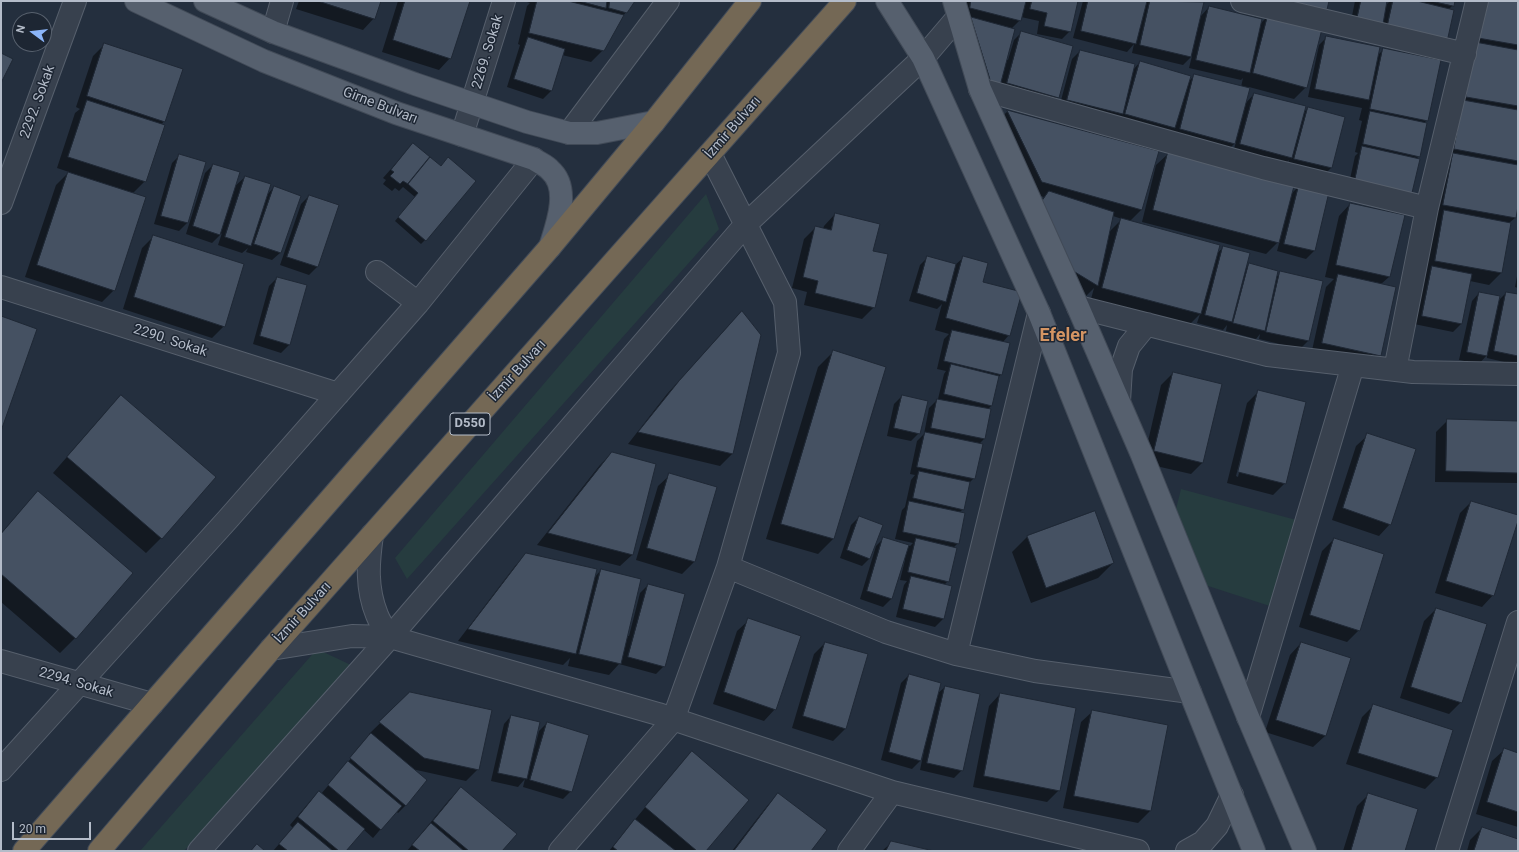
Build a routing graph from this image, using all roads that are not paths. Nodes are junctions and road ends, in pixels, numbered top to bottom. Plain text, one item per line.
1 (75, 1) edge
2 (136, 1) edge
3 (205, 1) edge
4 (282, 1) edge
5 (504, 1) edge
6 (668, 1) edge
7 (750, 1) edge
8 (845, 1) edge
9 (887, 1) edge
10 (1242, 1) edge
11 (1477, 1) edge
12 (956, 9) edge
13 (273, 32) junction
14 (1465, 54) junction
15 (923, 58) junction
16 (980, 89) junction
17 (472, 104) junction
18 (654, 122) junction
19 (569, 133) junction
20 (462, 135) junction
21 (710, 154) junction
22 (534, 159) junction
23 (1, 203) edge
24 (1427, 208) junction
25 (746, 224) junction
26 (550, 247) junction
27 (377, 272) dead end
28 (1, 287) edge
29 (418, 303) junction
30 (1078, 307) junction
31 (1039, 313) junction
32 (1147, 324) junction
33 (1353, 365) junction
34 (1395, 370) junction
35 (1518, 374) edge
36 (338, 394) junction
37 (1119, 402) junction
38 (372, 535) junction
39 (728, 567) junction
40 (1518, 622) edge
41 (390, 637) junction
42 (271, 649) junction
43 (956, 654) junction
44 (1, 661) edge
45 (79, 684) junction
46 (1190, 692) junction
47 (152, 704) junction
48 (1248, 717) junction
49 (673, 720) junction
50 (4, 762) edge
51 (892, 792) junction
52 (1232, 795) junction
53 (24, 851) edge
54 (98, 851) edge
55 (199, 851) edge
56 (560, 851) edge
57 (849, 851) edge
58 (1138, 851) edge
59 (1187, 851) edge
60 (1254, 851) edge
61 (1306, 851) edge
62 (1447, 851) edge

1 - 23 street, 2292. Sokak
2 - 20 main road, Girne Bulvarı
3 - 13 main road
4 - 13 street
5 - 17 street, 2269. Sokak
6 - 19 street
7 - 18 highway
8 - 21 highway, İzmir Bulvarı / D550
9 - 15 main road
10 - 14 street
11 - 14 street
12 - 15 street
12 - 16 main road
13 - 17 main road
14 - 24 street
15 - 25 street
15 - 31 main road
16 - 24 street
16 - 30 main road
17 - 19 main road
17 - 20 street, 2269. Sokak
18 - 19 main road
18 - 26 highway
20 - 22 main road, Girne Bulvarı
21 - 25 street
21 - 38 highway, İzmir Bulvarı / D550
22 - 26 main road, Girne Bulvarı
22 - 29 street
24 - 34 street
25 - 39 street
25 - 41 street
26 - 47 highway
27 - 29 street
28 - 36 street, 2290. Sokak
29 - 36 street
30 - 32 street
30 - 37 main road
31 - 43 street
31 - 46 main road
32 - 33 street
32 - 37 street
33 - 34 street
33 - 48 street
34 - 35 street
36 - 45 street
37 - 48 main road
38 - 41 street
38 - 42 highway, İzmir Bulvarı / D550
39 - 43 street
39 - 49 street
40 - 62 street
41 - 42 street
41 - 49 street
41 - 55 street
42 - 54 highway, İzmir Bulvarı / D550
43 - 46 street
44 - 45 street, 2294. Sokak
45 - 47 street, 2294. Sokak
45 - 50 street
46 - 52 main road
47 - 53 highway
48 - 61 main road
49 - 51 street
49 - 56 street
51 - 57 street
51 - 58 street
52 - 59 street
52 - 60 main road

